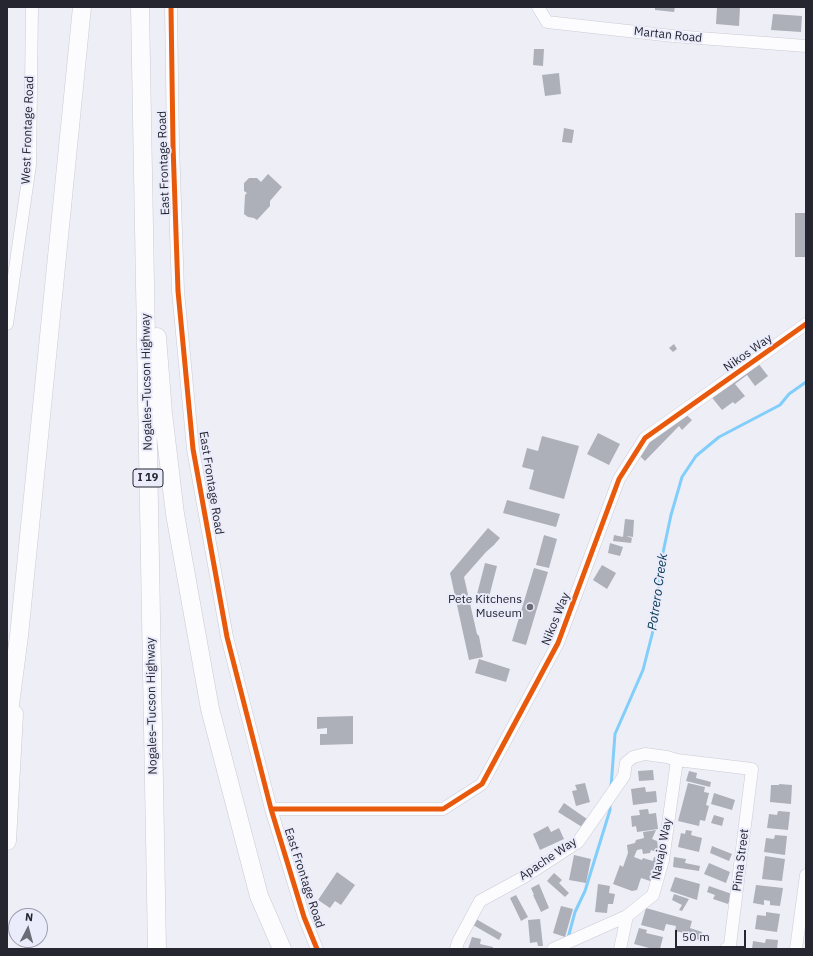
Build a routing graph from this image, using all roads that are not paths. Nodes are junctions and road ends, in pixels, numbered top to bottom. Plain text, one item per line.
1 (32, 7) edge
2 (82, 7) edge
3 (140, 7) edge
4 (170, 7) edge
5 (538, 7) edge
6 (806, 46) edge
7 (145, 288) junction
8 (7, 324) edge
9 (806, 324) edge
10 (19, 636) junction
11 (7, 727) edge
12 (677, 760) junction
13 (752, 769) joint
14 (271, 810) junction
15 (7, 842) edge
16 (806, 875) edge
17 (627, 916) junction
18 (156, 949) edge
19 (282, 949) edge
20 (316, 949) edge
21 (456, 949) edge
22 (553, 949) edge
23 (620, 949) edge
24 (726, 949) edge
25 (796, 949) edge

1 - 8 street, West Frontage Road
2 - 10 highway
3 - 7 highway, Nogales–Tucson Highway / I 19
4 - 14 street, East Frontage Road
5 - 6 street, Martan Road
7 - 18 highway, Nogales–Tucson Highway / I 19
7 - 19 highway
9 - 14 street, Nikos Way
10 - 11 highway
10 - 15 highway
12 - 13 street, Apache Way
12 - 17 street, Navajo Way
12 - 21 street, Apache Way
13 - 24 street, Pima Street
14 - 20 street, East Frontage Road
16 - 25 street
17 - 22 street, Navajo Way
17 - 23 street

